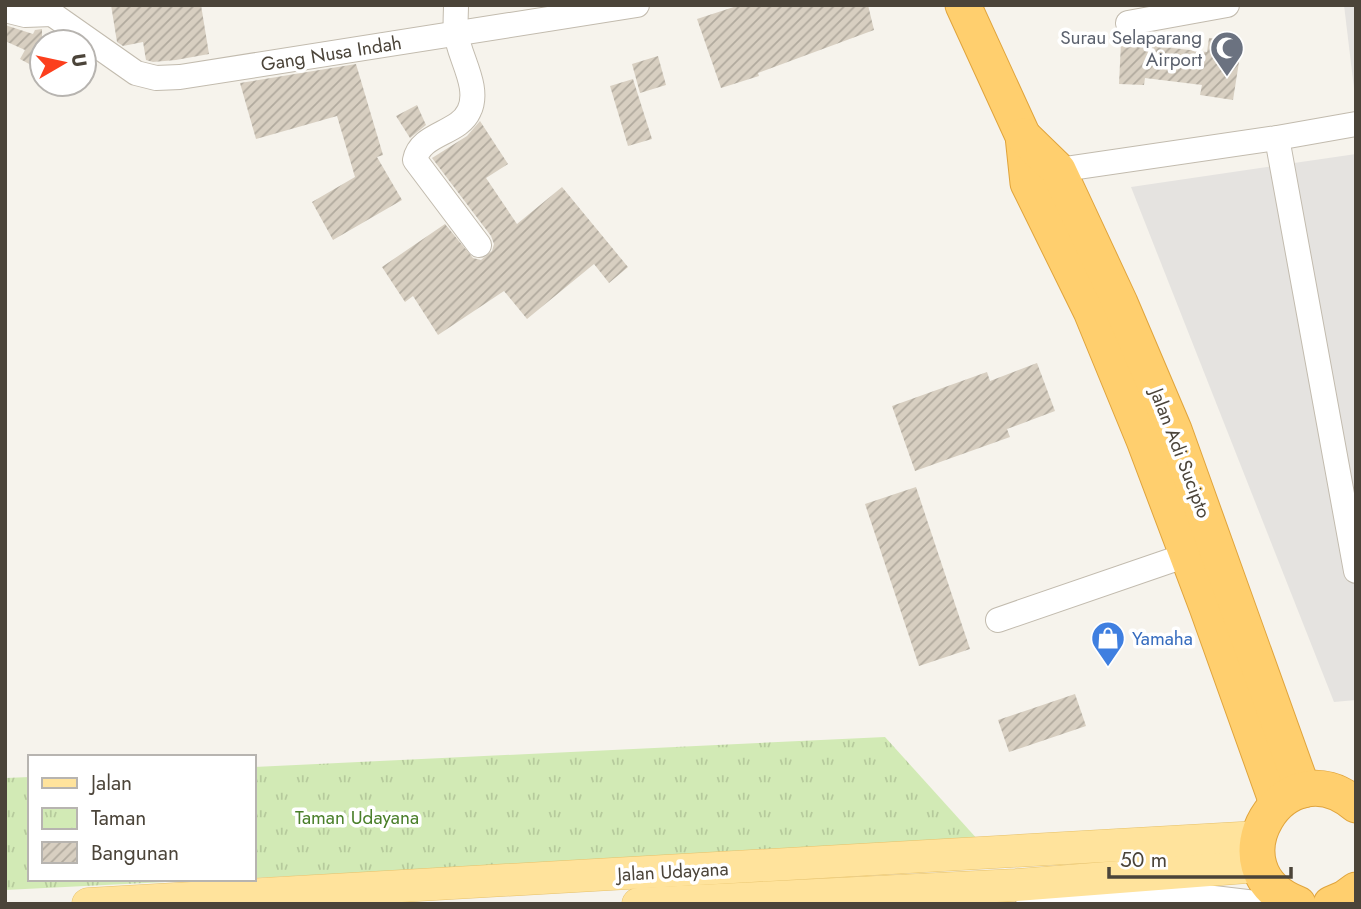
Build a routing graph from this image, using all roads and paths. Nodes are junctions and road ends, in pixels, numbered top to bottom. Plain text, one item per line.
1 (456, 5) edge
2 (637, 5) edge
3 (963, 5) edge
4 (1227, 5) edge
5 (5, 10) edge
6 (51, 10) edge
7 (1128, 23) dead end
8 (456, 34) junction
9 (1355, 126) edge
10 (1277, 138) junction
11 (1043, 177) junction
12 (479, 245) dead end
13 (1353, 535) edge
14 (1187, 555) junction
15 (1356, 571) edge
16 (998, 620) dead end
17 (1290, 797) junction
18 (1356, 806) edge
19 (1259, 852) junction
20 (1356, 890) edge
21 (1023, 898) edge
22 (88, 904) edge
23 (638, 904) edge
24 (1264, 904) edge
25 (1298, 904) edge
26 (1331, 904) edge

1 - 8 street
2 - 8 street, Gang Nusa Indah
3 - 11 highway, Jalan Adi Sucipto
4 - 7 street
5 - 6 street
6 - 8 street, Gang Nusa Indah
8 - 12 street
9 - 10 street
10 - 11 street
10 - 13 street
11 - 14 highway, Jalan Adi Sucipto
11 - 17 highway, Jalan Adi Sucipto
13 - 15 street
14 - 16 street
14 - 17 highway, Jalan Adi Sucipto
17 - 18 highway
17 - 19 highway
19 - 21 main road, Jalan Udayana
19 - 22 main road, Jalan Udayana
19 - 25 highway
20 - 26 highway
21 - 23 main road, Jalan Udayana
21 - 24 street

